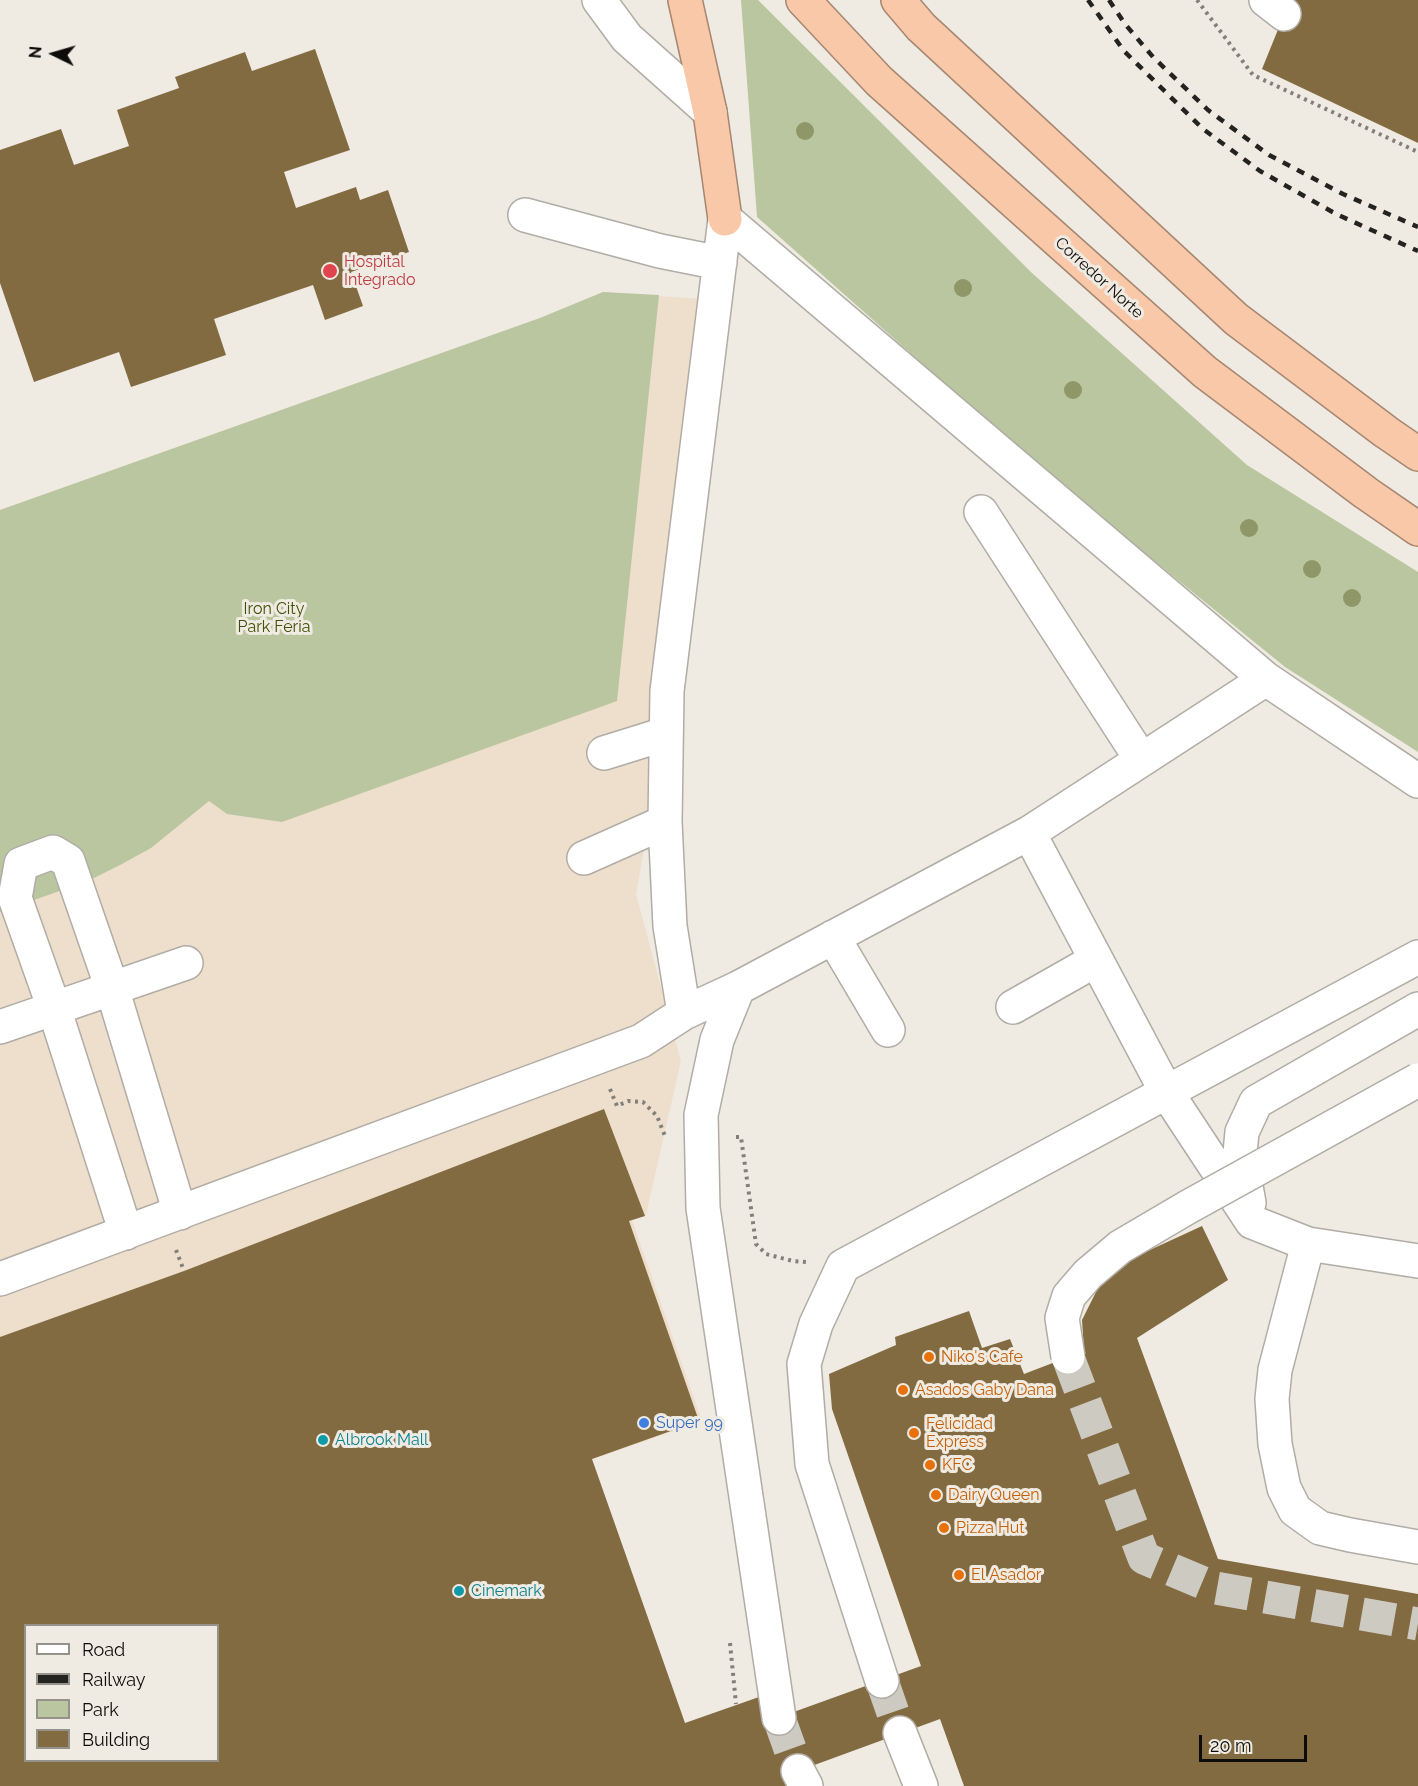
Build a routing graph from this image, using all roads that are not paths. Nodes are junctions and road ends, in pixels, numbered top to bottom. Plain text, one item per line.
1 (600, 0) edge
2 (685, 0) edge
3 (803, 0) edge
4 (898, 0) edge
5 (710, 112) junction
6 (525, 215) dead end
7 (725, 219) junction
8 (720, 263) junction
9 (1418, 454) edge
10 (981, 512) dead end
11 (1418, 529) edge
12 (1266, 679) junction
13 (665, 734) junction
14 (604, 753) dead end
15 (1141, 759) junction
16 (1418, 781) edge
17 (665, 822) junction
18 (1029, 832) junction
19 (584, 858) dead end
20 (833, 937) junction
21 (1418, 957) edge
22 (1096, 960) junction
23 (186, 963) dead end
24 (112, 988) junction
25 (738, 988) junction
26 (1013, 1007) dead end
27 (54, 1008) junction
28 (1418, 1009) edge
29 (684, 1013) junction
30 (0, 1027) edge
31 (888, 1030) dead end
32 (1418, 1080) edge
33 (1167, 1093) junction
34 (180, 1213) junction
35 (1252, 1222) junction
36 (126, 1233) junction
37 (1308, 1244) junction
38 (1418, 1262) edge
39 (0, 1279) edge
40 (1068, 1357) tunnel mouth
41 (1418, 1547) edge
42 (882, 1681) tunnel mouth
43 (779, 1718) tunnel mouth
44 (900, 1733) tunnel mouth
45 (921, 1786) edge

1 - 5 street
2 - 5 highway
3 - 11 highway, Corredor Norte
4 - 9 highway
5 - 7 highway
6 - 8 street
7 - 8 street
7 - 12 street
8 - 13 street
10 - 15 street
12 - 15 street
12 - 16 street
13 - 14 street
13 - 17 street
15 - 18 street
17 - 19 street
17 - 29 street
18 - 20 street
18 - 22 street
20 - 25 street
20 - 31 street
21 - 33 street
22 - 26 street
22 - 33 street
23 - 24 street
24 - 27 street
24 - 27 street
24 - 34 street
25 - 29 street
25 - 43 street
27 - 30 street
27 - 36 street
28 - 35 street
29 - 34 street
32 - 40 street, bridge
33 - 35 street
33 - 42 street
34 - 36 street
35 - 37 street
36 - 39 street
37 - 38 street
37 - 41 street
44 - 45 street

